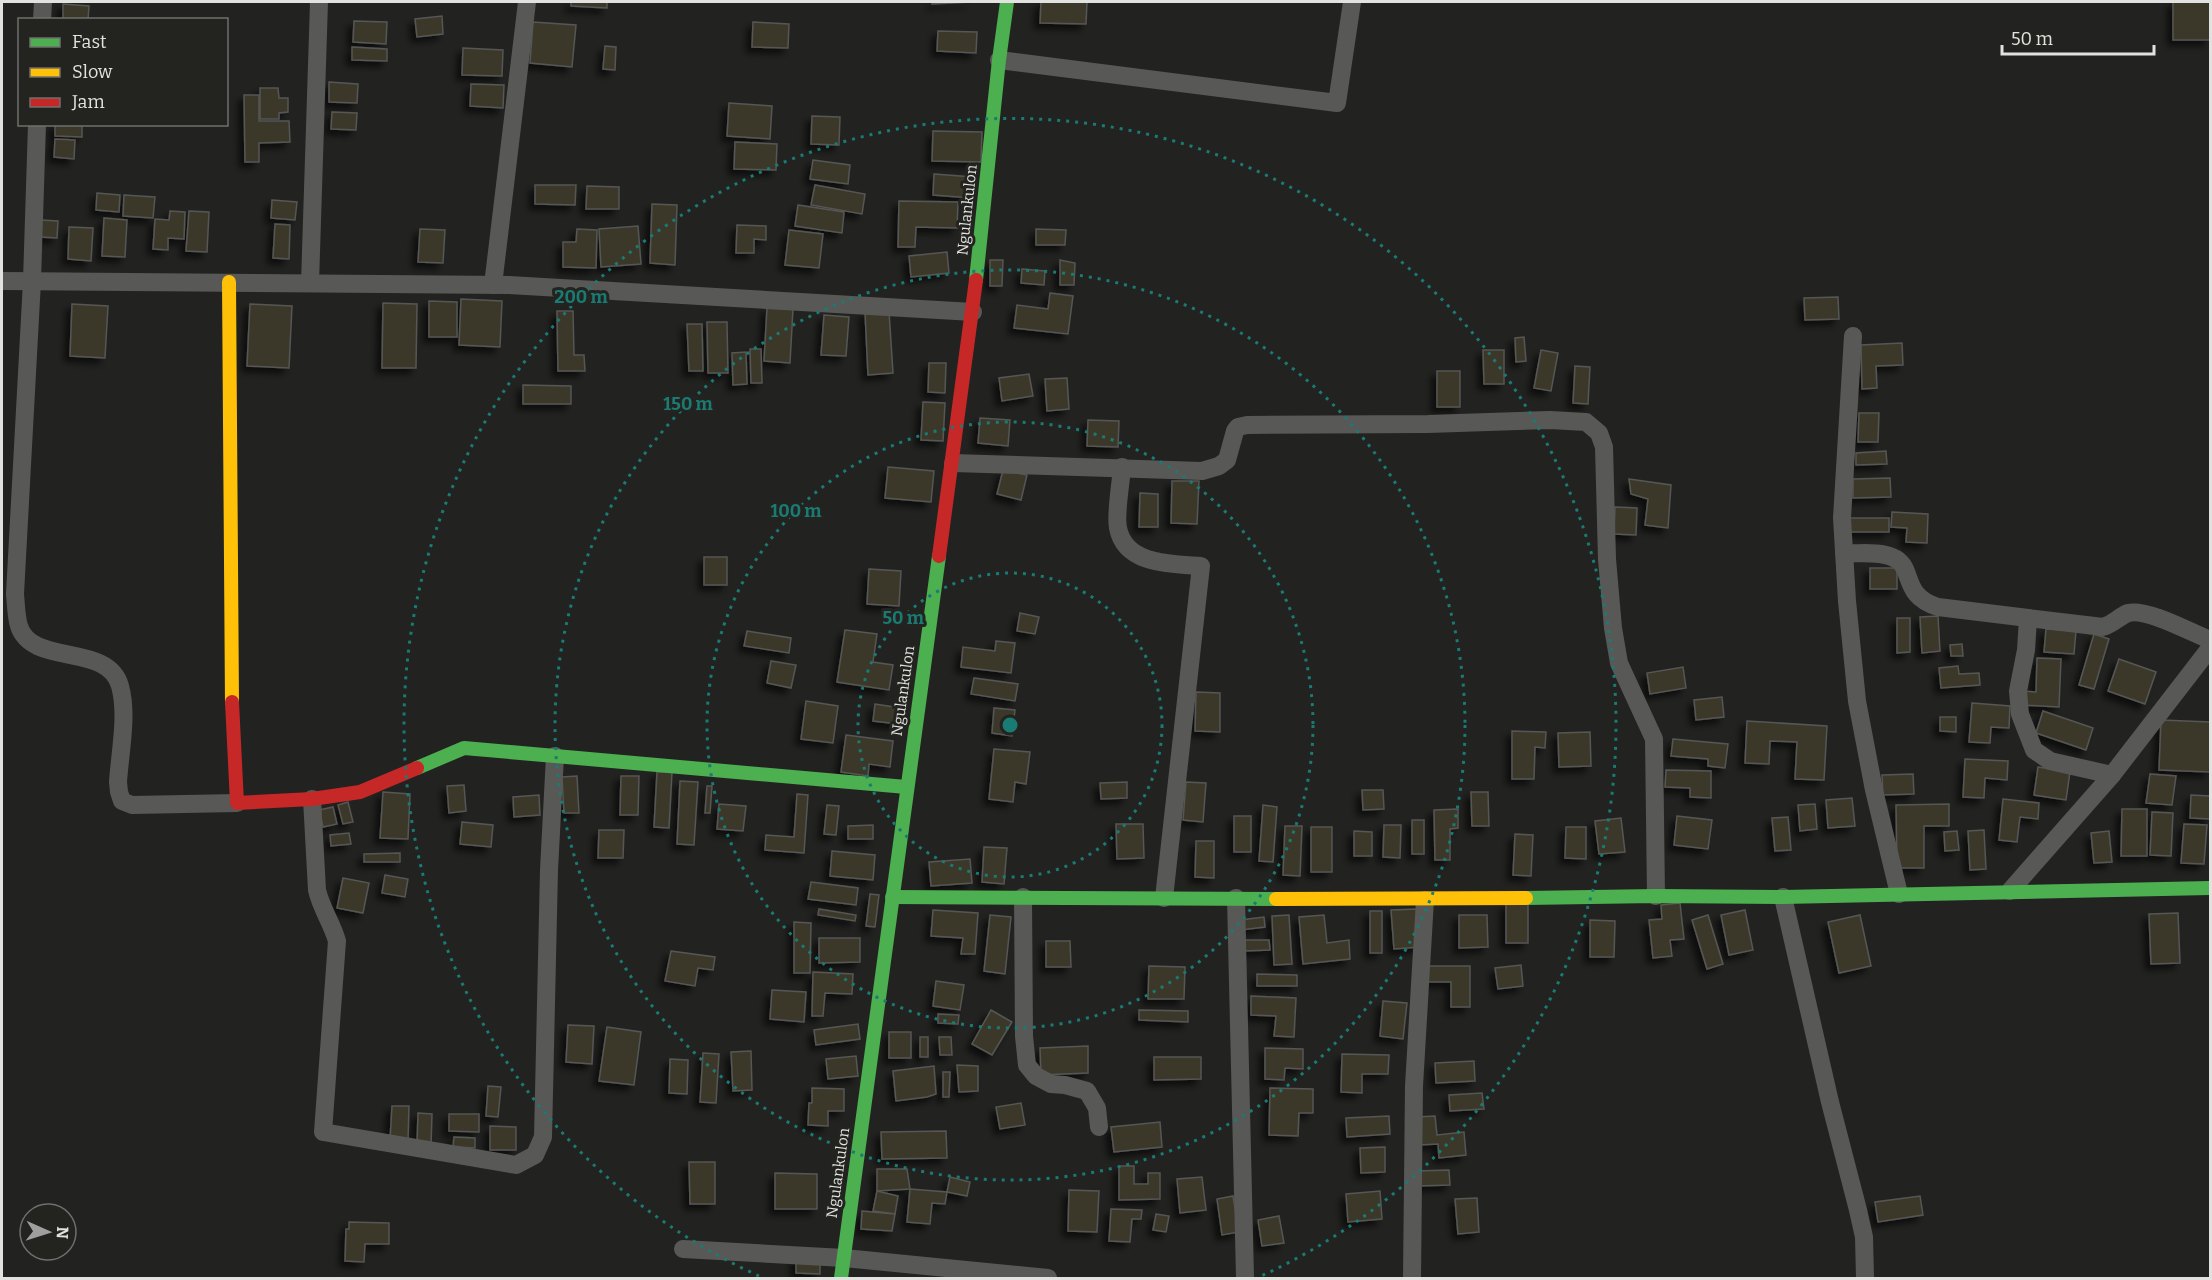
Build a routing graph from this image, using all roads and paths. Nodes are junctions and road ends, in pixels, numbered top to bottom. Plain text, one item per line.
1 (43, 2) edge
2 (319, 2) edge
3 (527, 2) edge
4 (1007, 2) edge
5 (1352, 2) edge
6 (42, 18) edge
7 (999, 60) junction
8 (38, 126) edge
9 (2, 280) edge
10 (32, 281) junction
11 (229, 282) junction
12 (310, 283) junction
13 (493, 285) junction
14 (973, 312) junction
15 (1853, 336) dead end
16 (953, 463) junction
17 (1122, 467) junction
18 (1844, 553) junction
19 (2028, 618) junction
20 (2211, 640) edge
21 (2211, 648) edge
22 (555, 756) junction
23 (2112, 775) junction
24 (906, 787) junction
25 (312, 799) junction
26 (237, 802) junction
27 (2211, 888) edge
28 (2010, 891) junction
29 (1899, 894) junction
30 (1656, 896) junction
31 (892, 897) junction
32 (1023, 897) junction
33 (1783, 897) junction
34 (1164, 898) junction
35 (1236, 898) junction
36 (1425, 900) junction
37 (1099, 1127) dead end
38 (683, 1249) dead end
39 (844, 1258) junction
40 (841, 1278) edge
41 (1048, 1278) edge
42 (1245, 1278) edge
43 (1412, 1278) edge
44 (1865, 1278) edge

1 - 6 street
2 - 12 street
3 - 13 street
4 - 7 street, Ngulankulon
5 - 7 street
7 - 14 street, Ngulankulon
8 - 10 street
9 - 10 street
10 - 11 street
10 - 26 street
11 - 12 street
11 - 26 street
12 - 13 street
13 - 14 street
14 - 16 street, Ngulankulon
15 - 18 street
16 - 17 street
16 - 24 street, Ngulankulon
17 - 30 street
17 - 34 street
18 - 19 street
18 - 29 street
19 - 20 street
19 - 23 street
21 - 23 street
22 - 24 street
22 - 25 street
22 - 25 street
23 - 28 street
24 - 31 street, Ngulankulon
25 - 26 street
27 - 28 street
28 - 29 street
29 - 33 street
30 - 33 street
30 - 36 street
31 - 32 street
31 - 39 street, Ngulankulon
32 - 34 street
32 - 37 street
33 - 44 street
34 - 35 street
35 - 36 street
35 - 42 street
36 - 43 street
38 - 39 street
39 - 40 street, Ngulankulon
39 - 41 street

